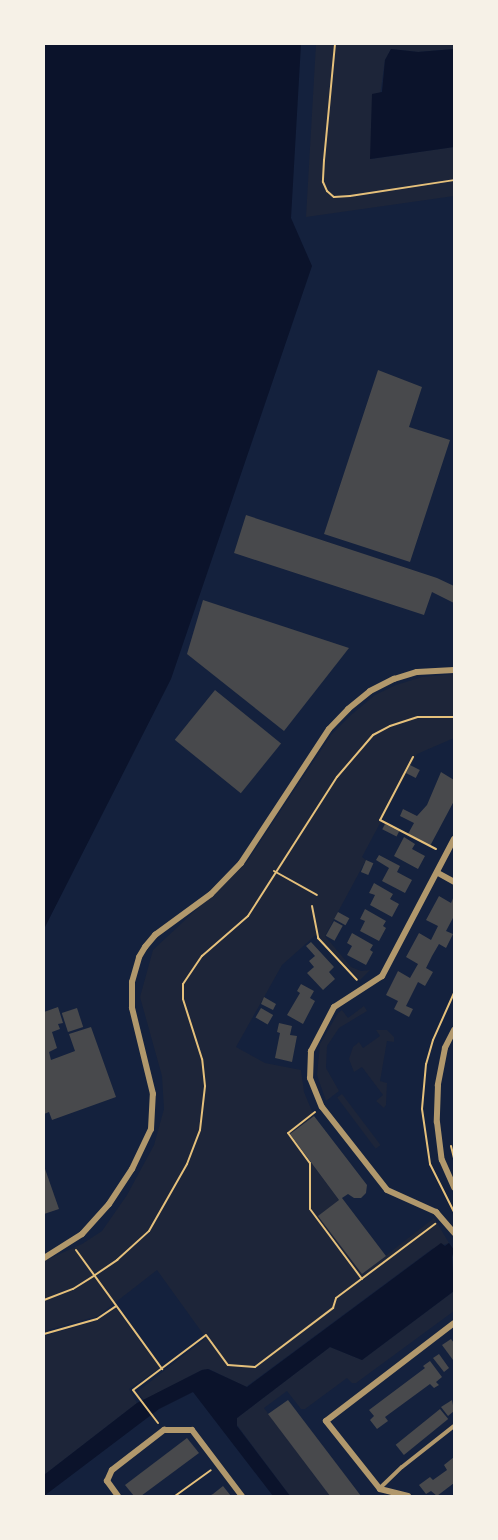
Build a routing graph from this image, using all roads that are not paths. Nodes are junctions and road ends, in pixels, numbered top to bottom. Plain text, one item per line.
1 (454, 670) edge
2 (454, 839) edge
3 (438, 873) junction
4 (454, 882) edge
5 (454, 1030) edge
6 (454, 1187) edge
7 (454, 1233) edge
8 (44, 1258) edge
9 (454, 1323) edge
10 (454, 1426) edge
11 (380, 1489) junction
12 (118, 1497) edge
13 (242, 1497) edge
14 (408, 1497) edge

1 - 8 street
2 - 3 street
3 - 4 street
3 - 7 street
5 - 6 street
9 - 11 street
10 - 11 lane
11 - 14 street
12 - 13 street

